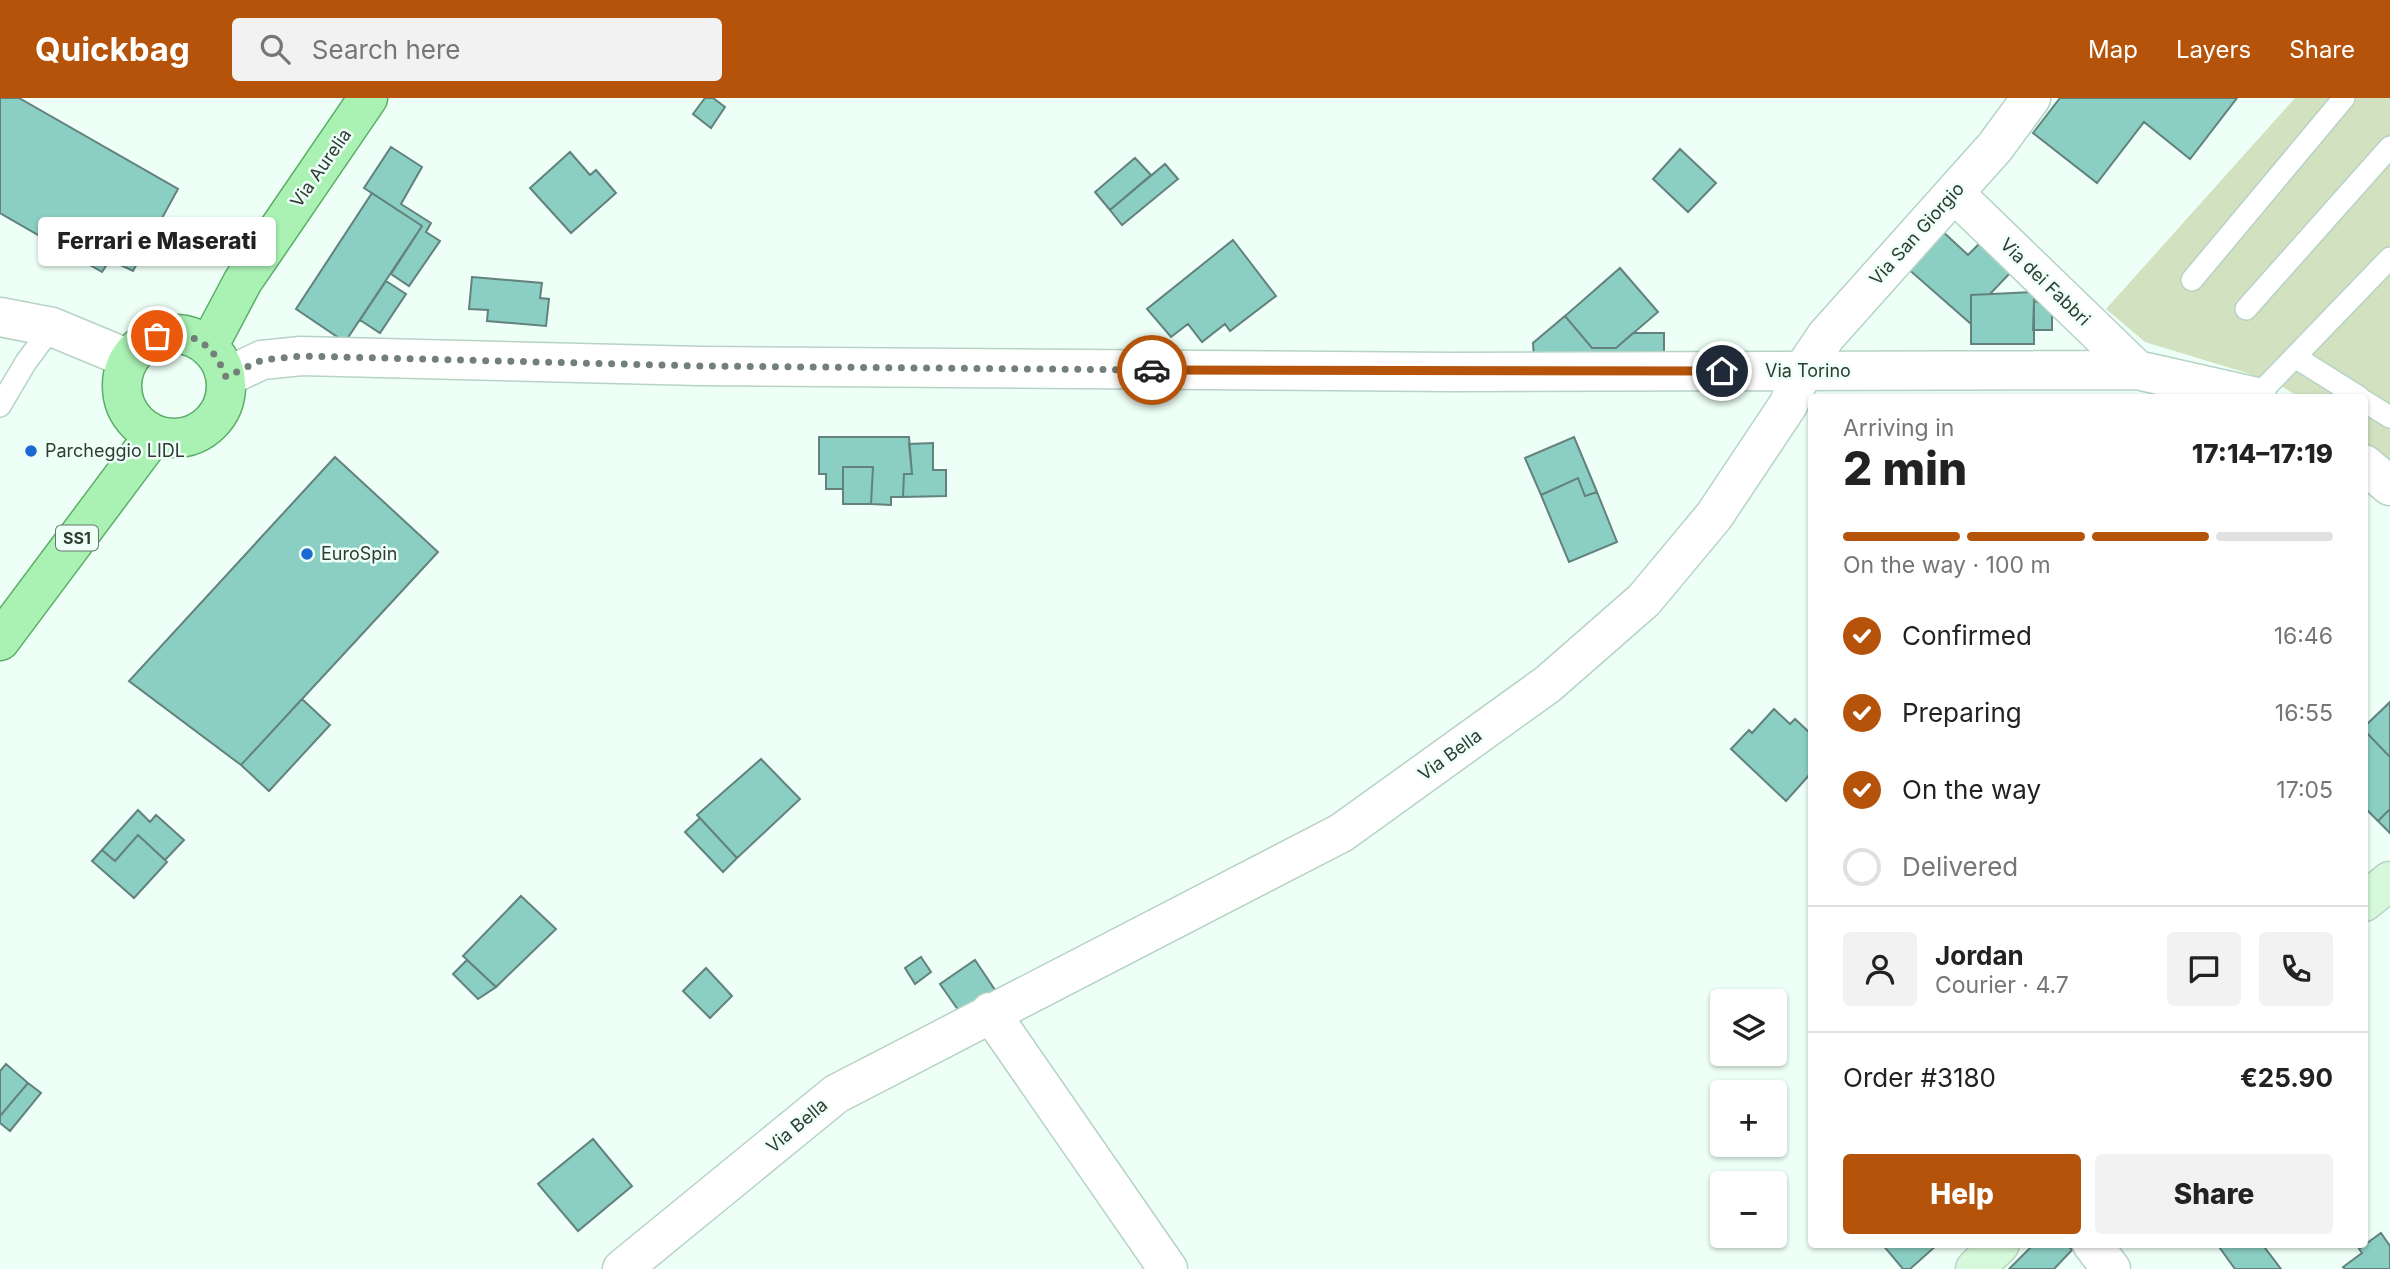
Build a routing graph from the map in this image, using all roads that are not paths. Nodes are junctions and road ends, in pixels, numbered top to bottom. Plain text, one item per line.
1 (368, 98) edge
2 (2031, 98) edge
3 (2344, 98) edge
4 (2390, 147) edge
5 (1954, 193) junction
6 (2390, 258) edge
7 (2192, 280) dead end
8 (2246, 309) dead end
9 (0, 317) edge
10 (52, 327) junction
11 (2295, 357) junction
12 (129, 359) junction
13 (217, 362) junction
14 (1802, 370) junction
15 (2137, 370) junction
16 (2244, 394) edge
17 (2260, 394) edge
18 (2354, 394) edge
19 (2368, 403) edge
20 (0, 406) edge
21 (2390, 417) edge
22 (155, 435) junction
23 (2368, 467) edge
24 (2390, 486) edge
25 (0, 641) edge
26 (2390, 881) edge
27 (2368, 899) edge
28 (990, 1012) junction
29 (1996, 1248) edge
30 (2095, 1248) edge
31 (622, 1269) edge
32 (1168, 1269) edge
33 (1975, 1269) edge
34 (2111, 1269) edge

1 - 13 main road, Via Aurelia
2 - 5 street, Via San Giorgio
3 - 7 lane
4 - 8 lane
5 - 14 street, Via San Giorgio
5 - 15 street, Via dei Fabbri
6 - 11 lane
9 - 10 street
10 - 12 street
10 - 20 lane
11 - 17 lane
11 - 18 lane
12 - 13 main road
12 - 22 main road
13 - 14 street, Via Torino
13 - 22 main road, Via Aurelia
14 - 15 street, Via Torino
14 - 28 street, Via Bella
15 - 16 street, Via Torino
19 - 21 lane
22 - 25 main road, SS1
23 - 24 street
26 - 27 main road
28 - 31 street, Via Bella
28 - 32 street
29 - 33 main road
30 - 34 street

